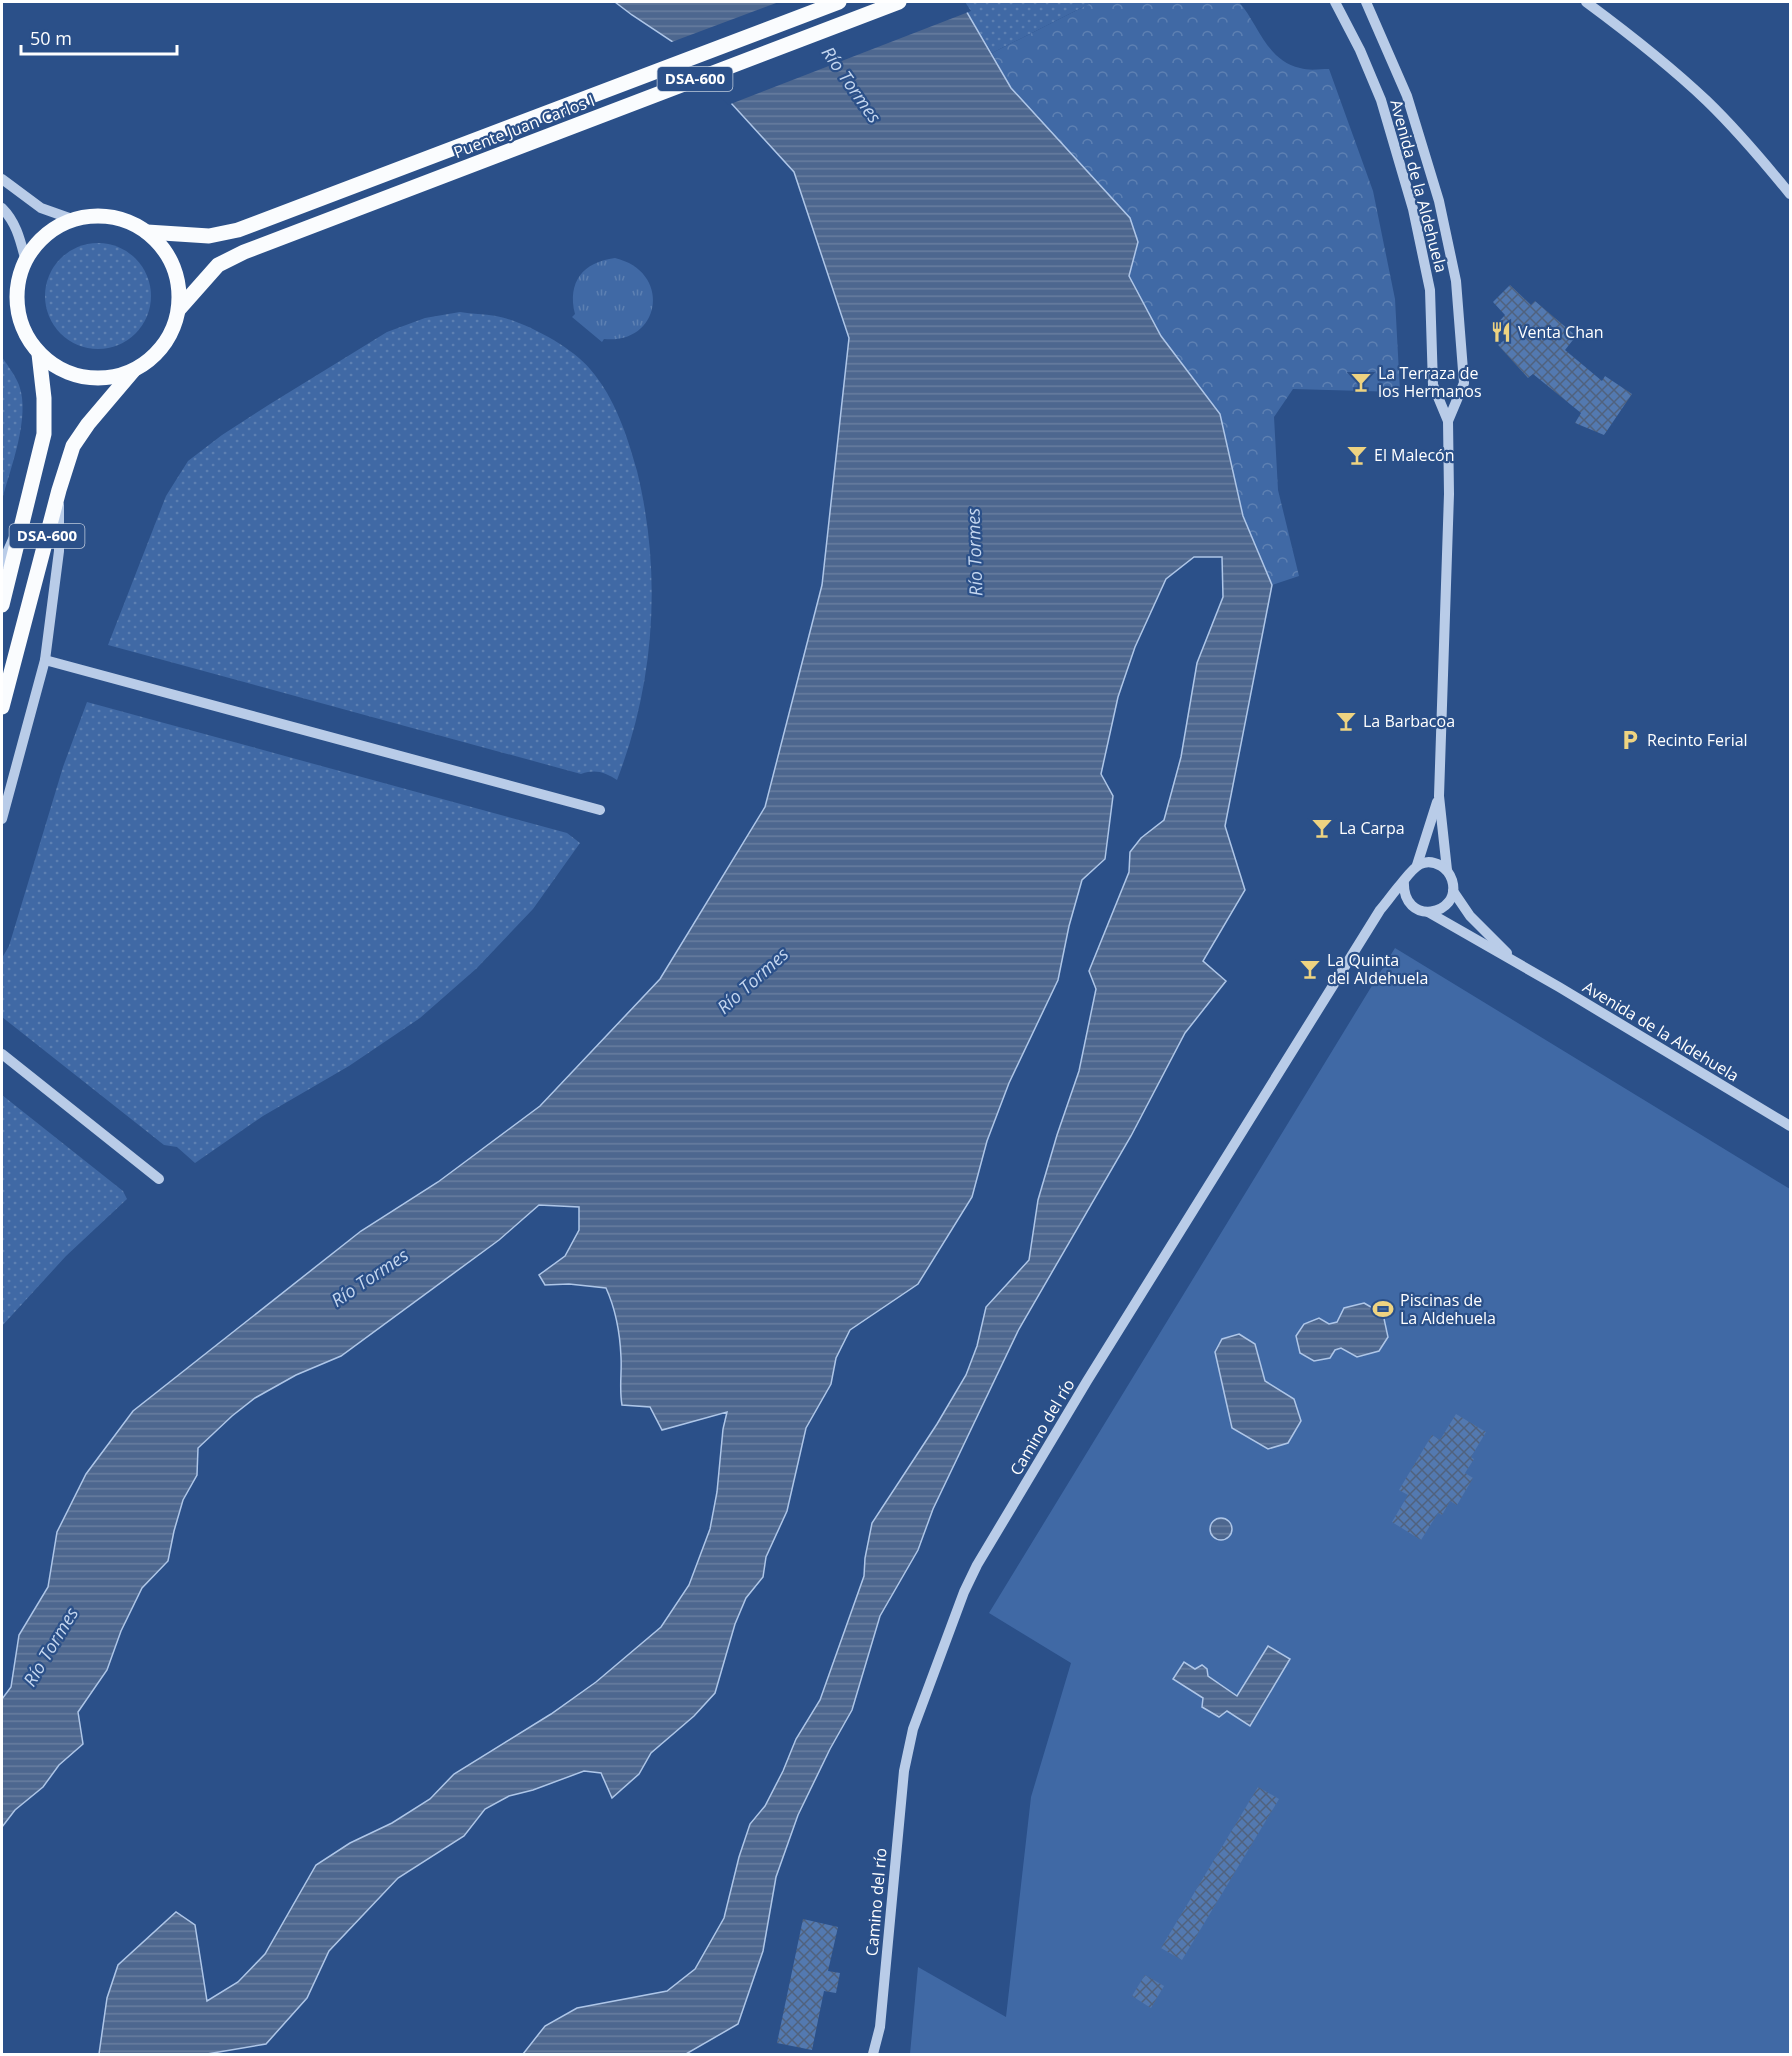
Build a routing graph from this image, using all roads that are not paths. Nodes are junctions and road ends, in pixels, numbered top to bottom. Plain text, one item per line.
1 (839, 2) edge
2 (898, 2) edge
3 (1335, 2) edge
4 (1366, 2) edge
5 (1586, 2) edge
6 (2, 179) edge
7 (1791, 194) edge
8 (2, 208) edge
9 (72, 219) junction
10 (147, 232) junction
11 (26, 258) junction
12 (179, 309) junction
13 (39, 354) junction
14 (133, 371) junction
15 (1448, 421) junction
16 (59, 490) junction
17 (24, 515) junction
18 (2, 564) edge
19 (2, 605) edge
20 (45, 660) junction
21 (2, 707) edge
22 (1439, 796) junction
23 (600, 810) dead end
24 (2, 819) edge
25 (1417, 865) junction
26 (1447, 870) junction
27 (1404, 880) junction
28 (1453, 891) junction
29 (1428, 912) junction
30 (1516, 962) junction
31 (2, 1054) edge
32 (1791, 1126) edge
33 (159, 1179) dead end
34 (873, 2055) edge

1 - 10 main road, Puente Juan Carlos I / DSA-600
2 - 12 main road, Puente Juan Carlos I / DSA-600
3 - 15 street, Avenida de la Aldehuela
4 - 15 street, Avenida de la Aldehuela
5 - 7 street
6 - 9 street
8 - 11 street
9 - 10 main road, DSA-600
9 - 11 main road, DSA-600
10 - 12 main road, DSA-600
11 - 13 main road, DSA-600
12 - 14 main road, DSA-600
13 - 14 main road, DSA-600
13 - 17 main road, DSA-600
14 - 16 main road, DSA-600
15 - 22 street, Avenida de la Aldehuela
16 - 20 street
16 - 21 main road, DSA-600
17 - 18 street
17 - 19 main road, DSA-600
20 - 23 street
20 - 24 street
22 - 25 street, Avenida de la Aldehuela
22 - 26 street, Avenida de la Aldehuela
25 - 26 street
25 - 27 street
26 - 28 street
27 - 29 street
27 - 34 street, Camino del río
28 - 29 street
28 - 30 street, Avenida de la Aldehuela
29 - 30 street, Avenida de la Aldehuela
30 - 32 street, Avenida de la Aldehuela
31 - 33 street

